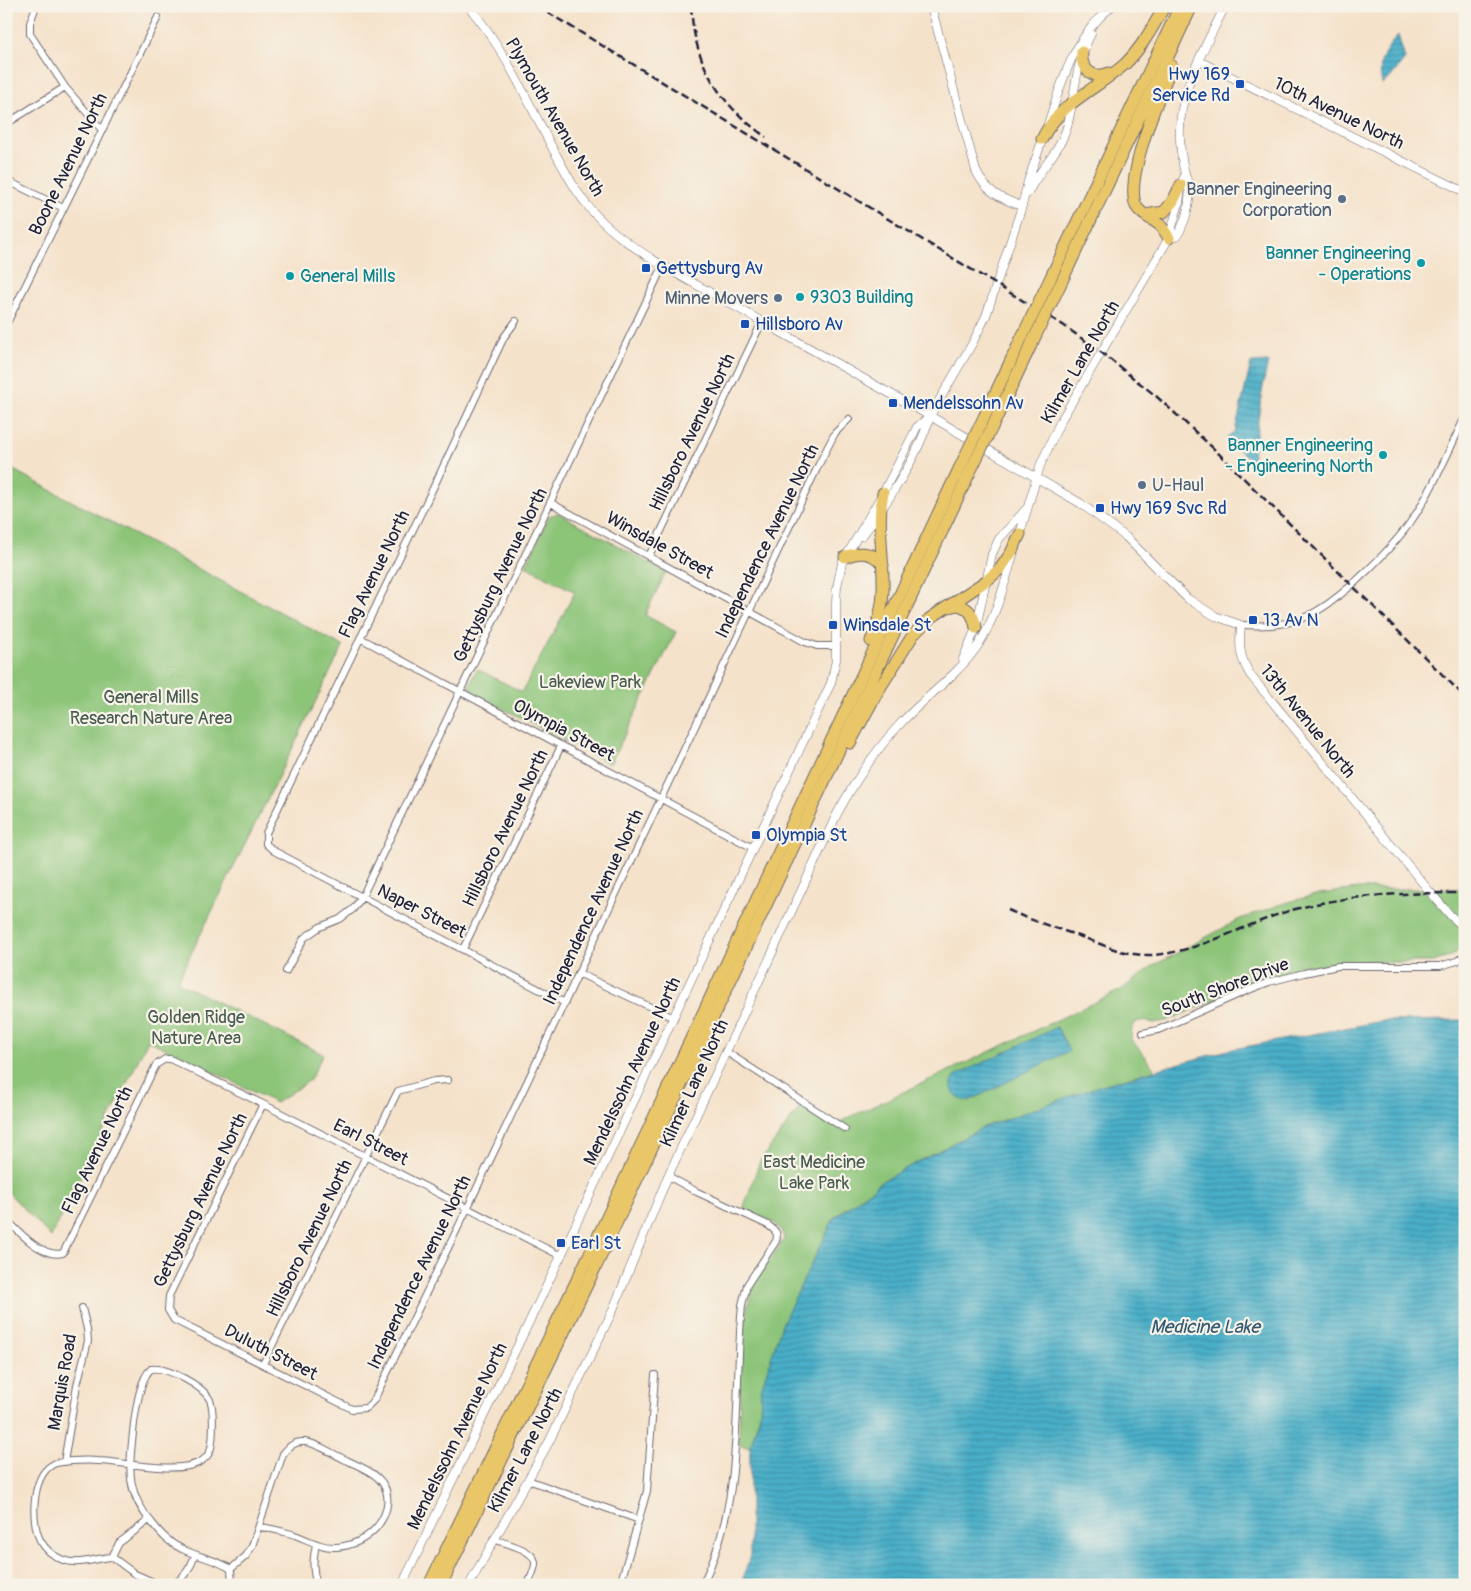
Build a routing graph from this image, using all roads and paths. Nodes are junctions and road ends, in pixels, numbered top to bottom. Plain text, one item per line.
1 (36, 6) edge
2 (468, 6) edge
3 (931, 6) edge
4 (1165, 6) edge
5 (1180, 6) edge
6 (1192, 6) edge
7 (1196, 6) edge
8 (1225, 6) edge
9 (158, 17) dead end
10 (1082, 52) junction
11 (1199, 61) junction
12 (1117, 69) junction
13 (65, 87) junction
14 (1071, 105) junction
15 (6, 124) edge
16 (102, 130) junction
17 (1042, 139) junction
18 (6, 180) edge
19 (1183, 180) junction
20 (1465, 192) edge
21 (1022, 206) junction
22 (63, 208) junction
23 (1145, 215) junction
24 (1169, 238) junction
25 (663, 266) junction
26 (1055, 282) junction
27 (516, 321) dead end
28 (762, 322) junction
29 (6, 324) edge
30 (930, 416) junction
31 (1465, 417) edge
32 (849, 419) dead end
33 (964, 472) junction
34 (1037, 479) junction
35 (883, 493) junction
36 (551, 503) junction
37 (1028, 507) junction
38 (880, 513) junction
39 (1020, 534) junction
40 (650, 556) junction
41 (846, 557) junction
42 (883, 566) junction
43 (986, 581) junction
44 (942, 609) junction
45 (750, 611) junction
46 (1241, 625) junction
47 (976, 628) junction
48 (360, 638) junction
49 (836, 646) junction
50 (960, 666) junction
51 (460, 692) junction
52 (830, 743) junction
53 (561, 746) junction
54 (661, 799) junction
55 (808, 816) junction
56 (266, 844) joint
57 (753, 848) junction
58 (362, 897) junction
59 (1465, 928) edge
60 (463, 949) junction
61 (1465, 954) edge
62 (286, 971) dead end
63 (578, 973) junction
64 (565, 1003) junction
65 (674, 1018) junction
66 (1143, 1033) dead end
67 (726, 1051) junction
68 (165, 1059) joint
69 (448, 1080) dead end
70 (263, 1104) junction
71 (845, 1129) dead end
72 (366, 1156) junction
73 (668, 1176) junction
74 (467, 1208) junction
75 (6, 1219) edge
76 (561, 1256) junction
77 (82, 1308) dead end
78 (168, 1310) joint
79 (263, 1364) junction
80 (655, 1375) dead end
81 (366, 1408) joint
82 (64, 1462) junction
83 (131, 1464) junction
84 (528, 1480) junction
85 (149, 1520) junction
86 (639, 1520) junction
87 (259, 1527) junction
88 (493, 1540) junction
89 (316, 1544) junction
90 (195, 1554) junction
91 (112, 1557) junction
92 (231, 1569) junction
93 (160, 1585) edge
94 (173, 1585) edge
95 (232, 1585) edge
96 (317, 1585) edge
97 (402, 1585) edge
98 (429, 1585) edge
99 (441, 1585) edge
100 (469, 1585) edge
101 (528, 1585) edge
102 (620, 1585) edge
103 (702, 1585) edge

1 - 13 street
2 - 25 street, Plymouth Avenue North
3 - 21 street
4 - 12 highway
5 - 26 highway
6 - 26 highway
7 - 23 highway
8 - 11 street, Kilmer Lane North
9 - 16 street, Boone Avenue North
10 - 12 highway
10 - 14 street, Mendelssohn Avenue North
10 - 17 street, Mendelssohn Avenue North
11 - 19 street, Kilmer Lane North
11 - 20 street, 10th Avenue North
12 - 14 highway
13 - 15 street
13 - 16 street
14 - 17 highway
14 - 21 street, Mendelssohn Avenue North
16 - 22 street, Boone Avenue North
17 - 21 street, Mendelssohn Avenue North
18 - 22 street
19 - 23 highway
19 - 24 street, Kilmer Lane North
21 - 30 street, Mendelssohn Avenue North
22 - 29 street, Boone Avenue North
23 - 24 highway
24 - 34 street, Kilmer Lane North
25 - 28 street, Plymouth Avenue North
25 - 36 street, Gettysburg Avenue North
26 - 33 highway, bridge
27 - 48 street, Flag Avenue North
28 - 30 street, Plymouth Avenue North
28 - 40 street, Hillsboro Avenue North
30 - 34 street, Plymouth Avenue North
30 - 35 street, Mendelssohn Avenue North
30 - 38 street, Mendelssohn Avenue North
31 - 46 street
32 - 45 street, Independence Avenue North
33 - 52 highway
33 - 55 highway
34 - 37 street, Kilmer Lane North
34 - 46 street
35 - 38 highway
35 - 41 street, Mendelssohn Avenue North
36 - 40 street, Winsdale Street
36 - 51 street, Gettysburg Avenue North
37 - 39 street, Kilmer Lane North
37 - 43 street, Kilmer Lane North
38 - 41 street, Mendelssohn Avenue North
38 - 42 highway
39 - 43 highway
39 - 50 street, Kilmer Lane North
40 - 45 street, Winsdale Street
41 - 42 highway
41 - 49 street, Mendelssohn Avenue North
42 - 52 highway
43 - 44 highway
43 - 47 street, Kilmer Lane North
44 - 47 highway
44 - 55 highway
45 - 49 street, Winsdale Street
45 - 54 street, Independence Avenue North
46 - 59 street, 13th Avenue North
47 - 50 street, Kilmer Lane North
48 - 51 street, Olympia Street
48 - 56 street, Flag Avenue North
49 - 57 street, Mendelssohn Avenue North
50 - 67 street, Kilmer Lane North
51 - 53 street, Olympia Street
51 - 58 street, Gettysburg Avenue North
52 - 98 highway
53 - 54 street, Olympia Street
53 - 60 street, Hillsboro Avenue North
54 - 57 street, Olympia Street
54 - 63 street, Independence Avenue North
55 - 99 highway
56 - 58 street, Naper Street
57 - 65 street, Mendelssohn Avenue North
58 - 60 street, Naper Street
58 - 62 street, Gettysburg Avenue North
60 - 64 street, Naper Street
61 - 66 street, South Shore Drive
63 - 64 street, Independence Avenue North
63 - 65 street
64 - 74 street, Independence Avenue North
65 - 76 street, Mendelssohn Avenue North
67 - 71 street
67 - 73 street, Kilmer Lane North
68 - 70 street, Earl Street
68 - 75 street, Flag Avenue North
69 - 72 street, Hillsboro Avenue North
70 - 72 street, Earl Street
70 - 78 street, Gettysburg Avenue North
72 - 74 street, Earl Street
72 - 79 street, Hillsboro Avenue North
73 - 84 street, Kilmer Lane North
73 - 103 street
74 - 76 street, Earl Street
74 - 81 street, Independence Avenue North
76 - 97 street, Mendelssohn Avenue North
77 - 82 street, Marquis Road
78 - 79 street, Duluth Street
79 - 81 street, Duluth Street
80 - 86 street
82 - 83 street
82 - 91 street
83 - 83 street
83 - 85 street
84 - 86 street
84 - 88 street, Kilmer Lane North
85 - 90 street
85 - 91 street
86 - 102 street
87 - 89 street
87 - 89 street
87 - 92 street
88 - 100 street, Kilmer Lane North
88 - 101 street, Kilmer Lane North
89 - 96 street
90 - 92 street
90 - 94 street
91 - 93 street
92 - 95 street

